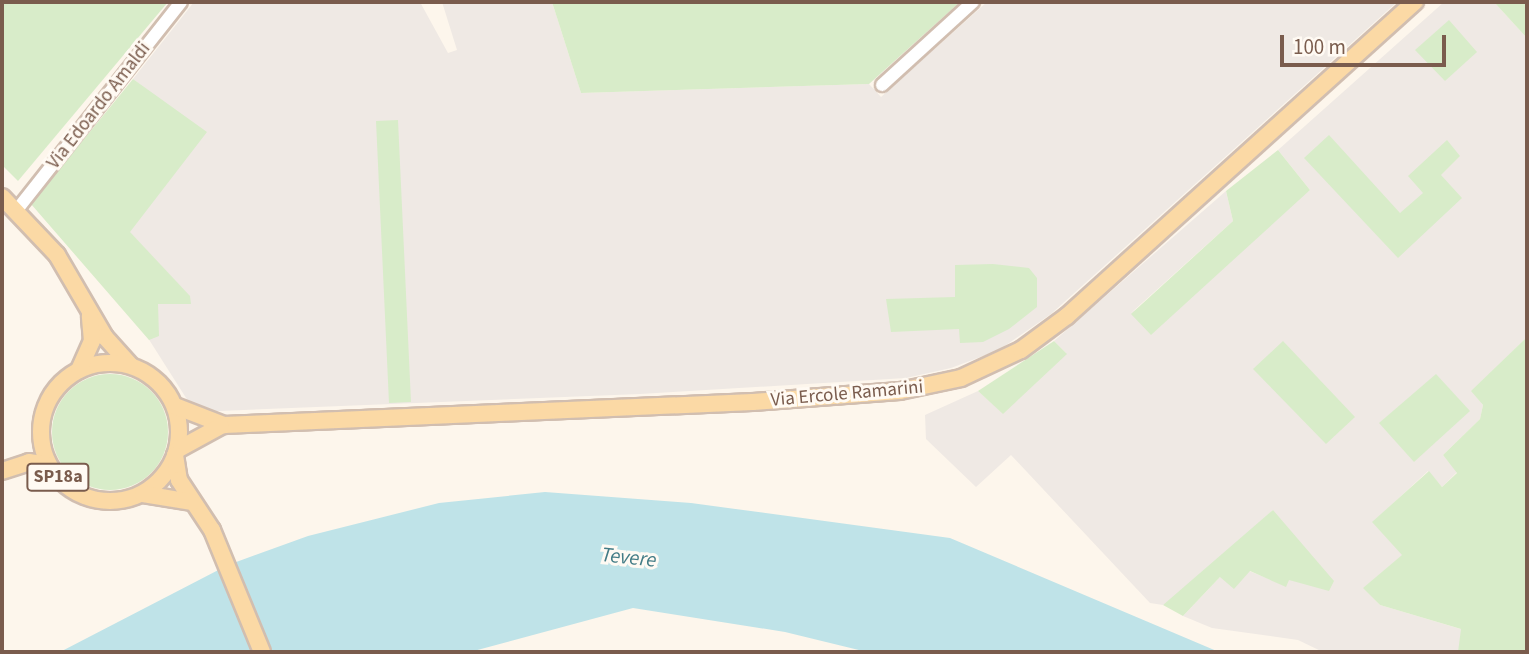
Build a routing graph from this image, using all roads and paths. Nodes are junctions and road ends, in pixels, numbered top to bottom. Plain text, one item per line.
1 (181, 2) edge
2 (974, 2) edge
3 (1415, 2) edge
4 (883, 85) dead end
5 (2, 197) edge
6 (16, 211) junction
7 (88, 306) junction
8 (130, 365) junction
9 (79, 370) junction
10 (175, 406) junction
11 (224, 425) junction
12 (176, 452) junction
13 (49, 466) junction
14 (2, 471) edge
15 (142, 494) junction
16 (194, 503) junction
17 (262, 652) edge

1 - 6 street, Via Edoardo Amaldi
2 - 4 street
3 - 11 main road, Via Ercole Ramarini
5 - 6 main road
6 - 7 main road
7 - 8 main road
7 - 9 main road
8 - 9 main road
8 - 10 main road
9 - 13 main road, SP18a
10 - 11 main road, Via Ercole Ramarini
10 - 12 main road
11 - 12 main road, Via Ercole Ramarini
12 - 15 main road
12 - 16 main road
13 - 14 main road
13 - 15 main road, SP18a
15 - 16 main road
16 - 17 main road

